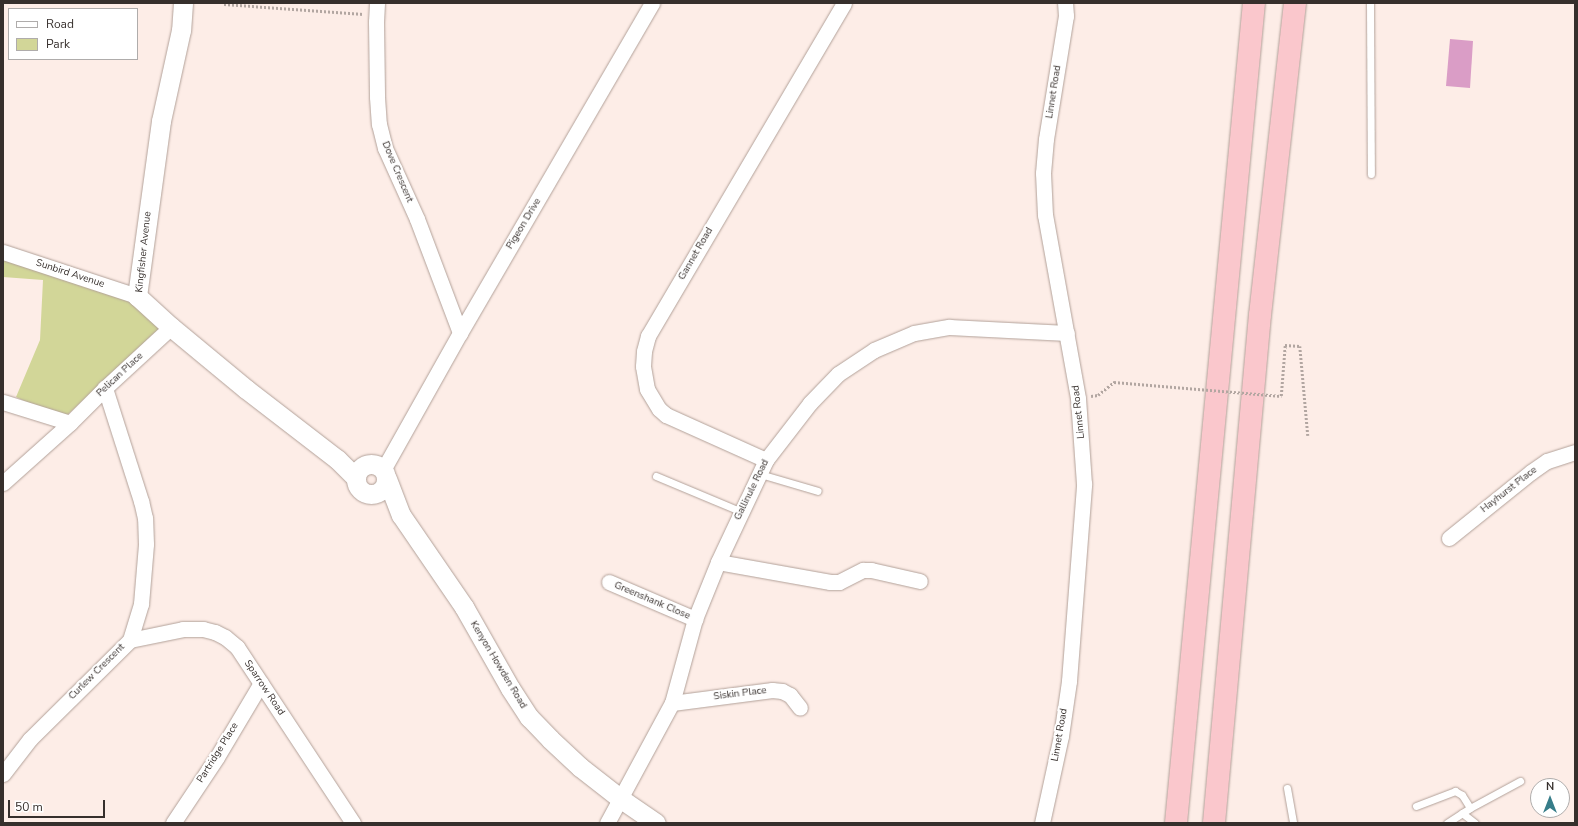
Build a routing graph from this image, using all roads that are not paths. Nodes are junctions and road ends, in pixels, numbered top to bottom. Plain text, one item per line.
1 (183, 3) edge
2 (652, 3) edge
3 (844, 3) edge
4 (1065, 3) edge
5 (1254, 3) edge
6 (1295, 3) edge
7 (1370, 3) edge
8 (377, 9) edge
9 (1371, 174) dead end
10 (3, 252) edge
11 (137, 296) junction
12 (172, 327) junction
13 (460, 333) junction
14 (1067, 333) junction
15 (105, 388) junction
16 (3, 402) edge
17 (70, 423) junction
18 (1575, 452) edge
19 (337, 459) junction
20 (763, 467) junction
21 (379, 470) junction
22 (656, 476) dead end
23 (356, 478) junction
24 (3, 483) edge
25 (818, 491) dead end
26 (373, 494) junction
27 (742, 512) junction
28 (401, 515) junction
29 (1449, 538) dead end
30 (718, 562) junction
31 (920, 581) dead end
32 (609, 582) dead end
33 (695, 619) junction
34 (130, 640) junction
35 (261, 683) junction
36 (672, 703) junction
37 (800, 708) dead end
38 (3, 774) edge
39 (1520, 781) dead end
40 (1287, 788) dead end
41 (621, 799) junction
42 (1416, 806) dead end
43 (1470, 808) junction
44 (1462, 813) junction
45 (173, 823) edge
46 (353, 823) edge
47 (608, 823) edge
48 (656, 823) edge
49 (1042, 823) edge
50 (1176, 823) edge
51 (1214, 823) edge
52 (1293, 823) edge
53 (1447, 823) edge
54 (1475, 823) edge

1 - 11 street, Kingfisher Avenue
2 - 13 street, Pigeon Drive
3 - 20 street, Gannet Road
4 - 14 street, Linnet Road
5 - 50 highway
6 - 51 highway
7 - 9 lane
8 - 13 street, Dove Crescent
10 - 11 street, Sunbird Avenue
11 - 12 street, Kingfisher Avenue
12 - 15 street, Pelican Place
12 - 19 street, Kingfisher Avenue
13 - 21 street, Pigeon Drive
14 - 20 street, Gallinule Road
14 - 49 street, Linnet Road
15 - 17 street, Pelican Place
15 - 34 street, Curlew Crescent
16 - 17 street
17 - 24 street, Pelican Place
18 - 29 street, Hayhurst Place
19 - 21 street, Kingfisher Avenue
19 - 23 street, Kingfisher Avenue
20 - 25 lane
20 - 27 street, Gallinule Road
21 - 23 street
21 - 26 street
21 - 28 street, Kenyon Howden Road
22 - 27 lane
23 - 26 street
26 - 28 street, Kenyon Howden Road
27 - 30 street, Gallinule Road
28 - 41 street, Kenyon Howden Road
30 - 31 street
30 - 33 street, Gallinule Road
32 - 33 street, Greenshank Close
33 - 36 street, Gallinule Road
34 - 35 street, Sparrow Road
34 - 38 street, Curlew Crescent
35 - 45 street, Partridge Place
35 - 46 street, Sparrow Road
36 - 37 street, Siskin Place
36 - 41 street, Gallinule Road
39 - 43 lane
40 - 52 lane
41 - 47 street, Gallinule Road
41 - 48 street, Kenyon Howden Road
42 - 43 lane
43 - 44 lane
44 - 53 lane
44 - 54 lane

